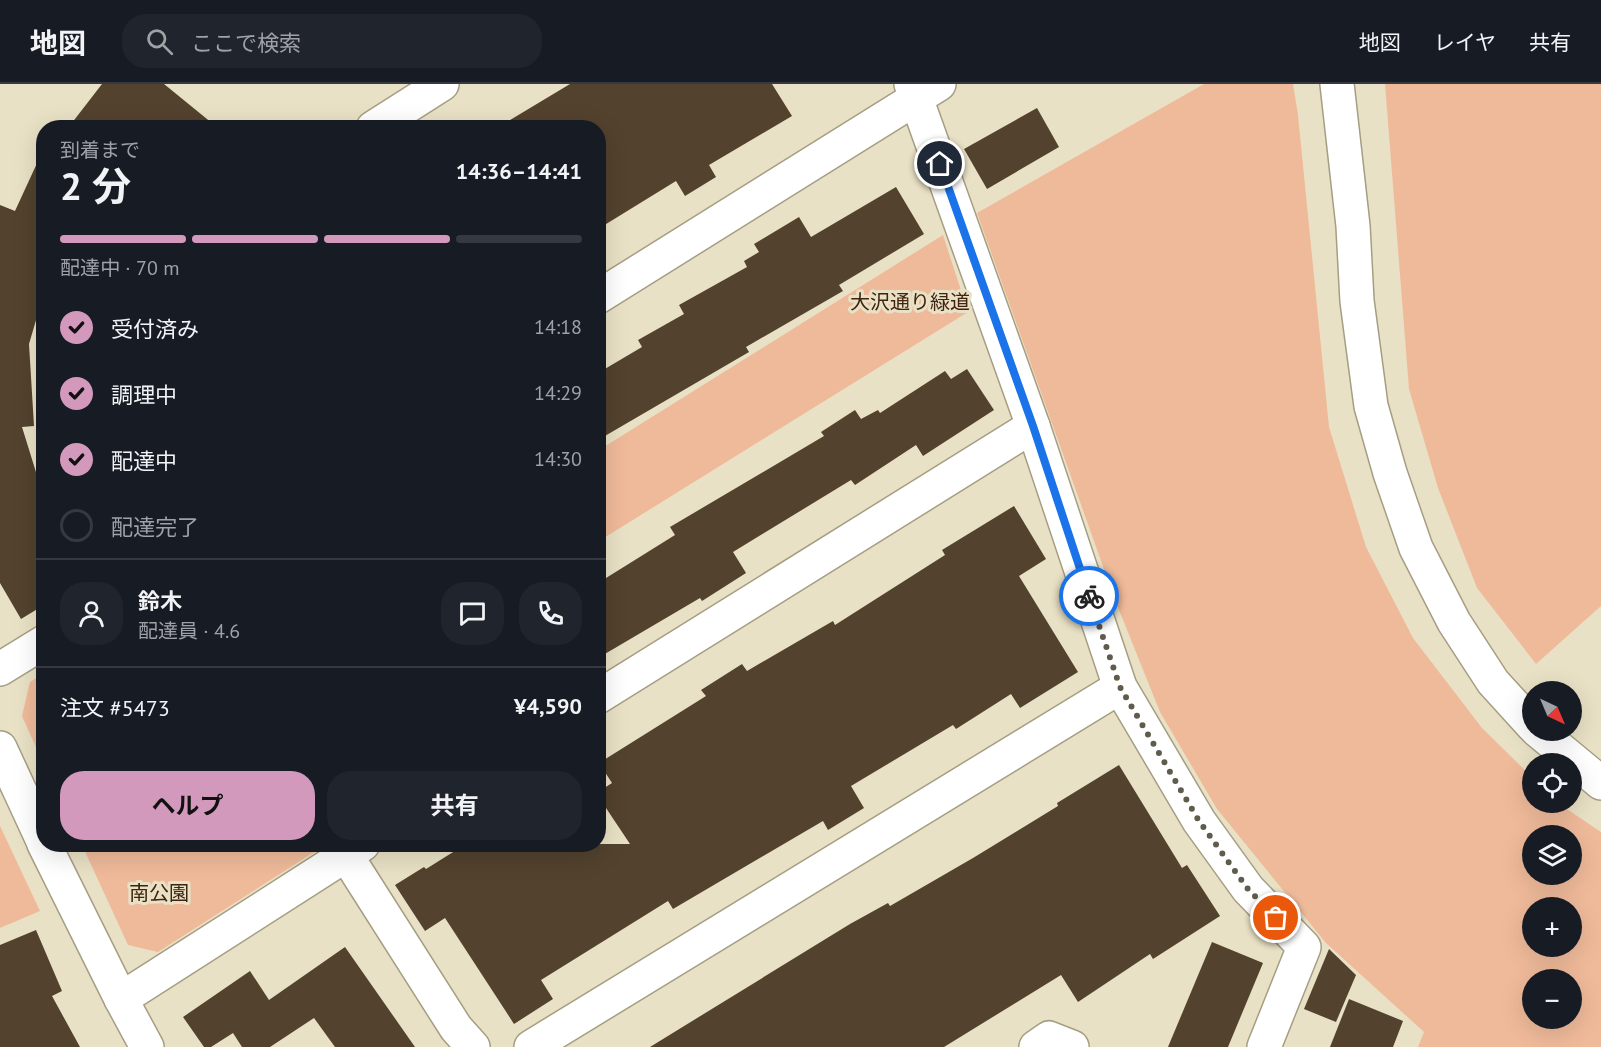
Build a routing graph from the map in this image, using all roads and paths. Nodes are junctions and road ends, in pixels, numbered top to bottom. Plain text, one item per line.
1 (442, 84) edge
2 (1337, 84) edge
3 (922, 89) edge
4 (386, 120) edge
5 (606, 292) edge
6 (1033, 426) junction
7 (36, 647) edge
8 (0, 669) edge
9 (1120, 687) junction
10 (606, 692) edge
11 (1522, 714) edge
12 (1551, 741) edge
13 (0, 748) edge
14 (1601, 783) edge
15 (36, 827) edge
16 (48, 852) edge
17 (351, 852) edge
18 (355, 852) edge
19 (121, 999) junction
20 (147, 1047) edge
21 (473, 1047) edge
22 (531, 1047) edge
23 (1036, 1047) edge
24 (1072, 1047) edge
25 (1264, 1047) edge

1 - 4 street
2 - 11 street
3 - 5 street
3 - 6 street
6 - 9 street
6 - 10 street
7 - 8 street
9 - 22 street
9 - 25 street
12 - 14 street
13 - 15 street
16 - 19 street
17 - 19 street
18 - 21 street
19 - 20 street
23 - 24 street

